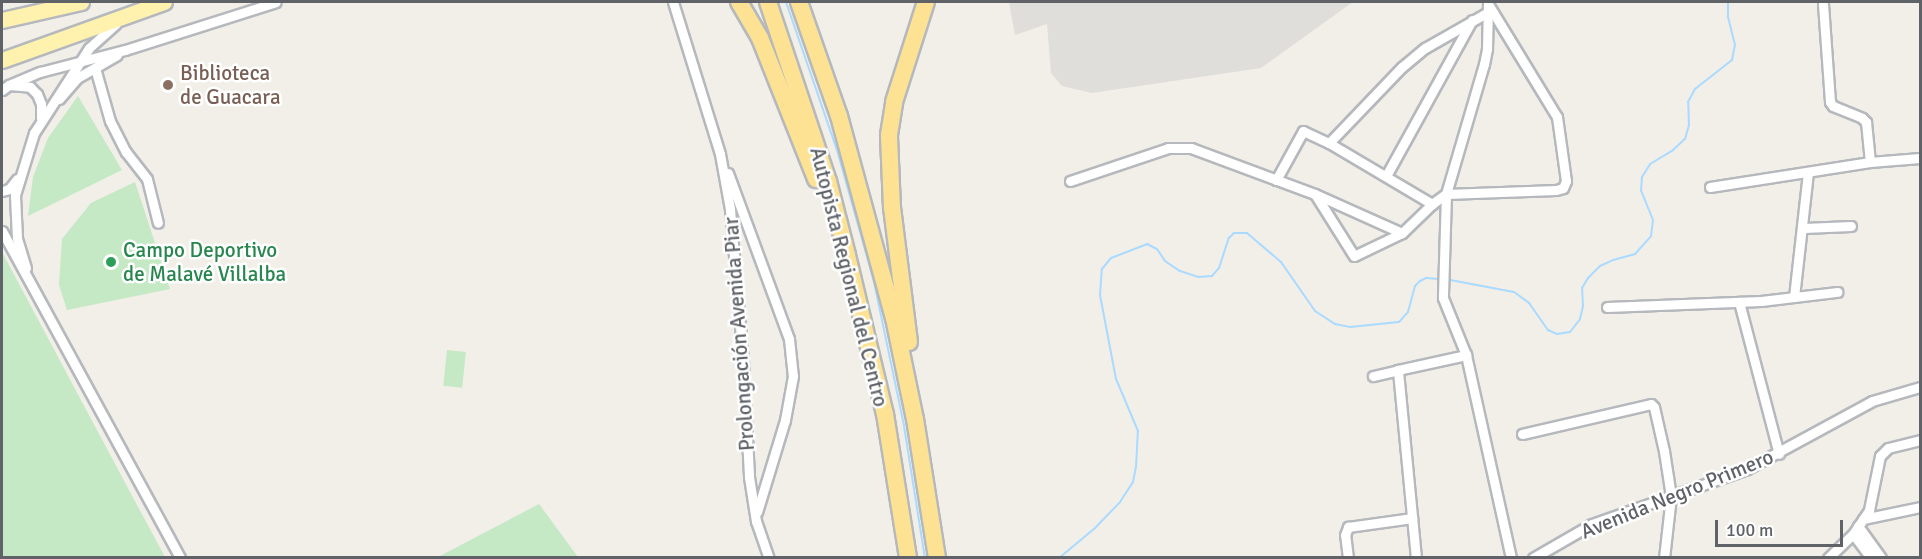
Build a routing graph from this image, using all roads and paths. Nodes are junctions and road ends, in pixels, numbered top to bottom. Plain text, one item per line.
1 (81, 2) edge
2 (164, 2) edge
3 (276, 2) edge
4 (673, 2) edge
5 (739, 2) edge
6 (768, 2) edge
7 (799, 2) edge
8 (926, 2) edge
9 (1823, 4) dead end
10 (1488, 6) edge
11 (144, 9) junction
12 (1472, 19) junction
13 (2, 20) edge
14 (125, 50) junction
15 (2, 60) edge
16 (80, 60) junction
17 (95, 68) junction
18 (5, 87) edge
19 (41, 118) junction
20 (1329, 143) junction
21 (720, 154) junction
22 (1920, 158) edge
23 (1870, 162) junction
24 (23, 169) junction
25 (1808, 173) junction
26 (1386, 176) junction
27 (1276, 180) junction
28 (1070, 181) dead end
29 (1710, 187) dead end
30 (2, 191) edge
31 (1315, 194) junction
32 (1446, 194) junction
33 (1432, 204) junction
34 (158, 223) dead end
35 (1851, 226) dead end
36 (1804, 228) junction
37 (2, 231) edge
38 (1402, 233) junction
39 (31, 288) junction
40 (1837, 292) dead end
41 (1794, 297) junction
42 (1739, 302) junction
43 (1607, 307) dead end
44 (866, 327) junction
45 (1466, 356) junction
46 (1398, 370) junction
47 (1373, 376) dead end
48 (1920, 387) edge
49 (1522, 434) dead end
50 (1920, 440) edge
51 (1779, 454) junction
52 (1671, 496) junction
53 (1920, 507) edge
54 (756, 514) junction
55 (1412, 518) junction
56 (932, 520) junction
57 (1858, 526) junction
58 (180, 558) edge
59 (769, 558) edge
60 (908, 558) edge
61 (937, 558) edge
62 (1348, 558) edge
63 (1416, 558) edge
64 (1512, 558) edge
65 (1533, 558) edge
66 (1664, 558) edge
67 (1828, 558) edge
68 (1871, 558) edge
69 (1881, 558) edge

1 - 13 main road
2 - 11 main road
3 - 14 street
4 - 21 street, Prolongación Avenida Piar
5 - 44 highway
6 - 44 highway, Autopista Regional del Centro
7 - 56 highway, Autopista Regional del Centro
8 - 56 highway
9 - 23 street
10 - 12 street
10 - 32 street
10 - 32 street
11 - 15 main road
11 - 16 street
12 - 20 street
12 - 26 street
14 - 16 street
14 - 17 street
16 - 18 street
16 - 19 street
17 - 19 street
17 - 34 street
18 - 19 street
19 - 24 street
20 - 26 street
20 - 27 street
21 - 54 street, Prolongación Avenida Piar
21 - 54 street, Prolongación Avenida Piar
22 - 23 street
23 - 25 street
24 - 30 street
24 - 39 street
25 - 29 street
25 - 36 street
26 - 33 street
27 - 28 street
27 - 31 street
31 - 38 street
31 - 38 street
32 - 33 street
32 - 45 street
33 - 38 street
35 - 36 street
36 - 41 street
37 - 39 street
39 - 58 street
40 - 41 street
41 - 42 street
42 - 43 street
42 - 51 street
44 - 60 highway, Autopista Regional del Centro
45 - 46 street
45 - 64 street
46 - 47 street
46 - 55 street
48 - 51 street, Avenida Negro Primero
49 - 52 street
50 - 57 street
51 - 52 street, Avenida Negro Primero
52 - 65 street, Avenida Negro Primero
52 - 66 street
53 - 57 street
54 - 59 street, Prolongación Avenida Piar
55 - 62 street
55 - 63 street
56 - 61 highway, Autopista Regional del Centro
57 - 67 street
57 - 68 street
57 - 69 street

